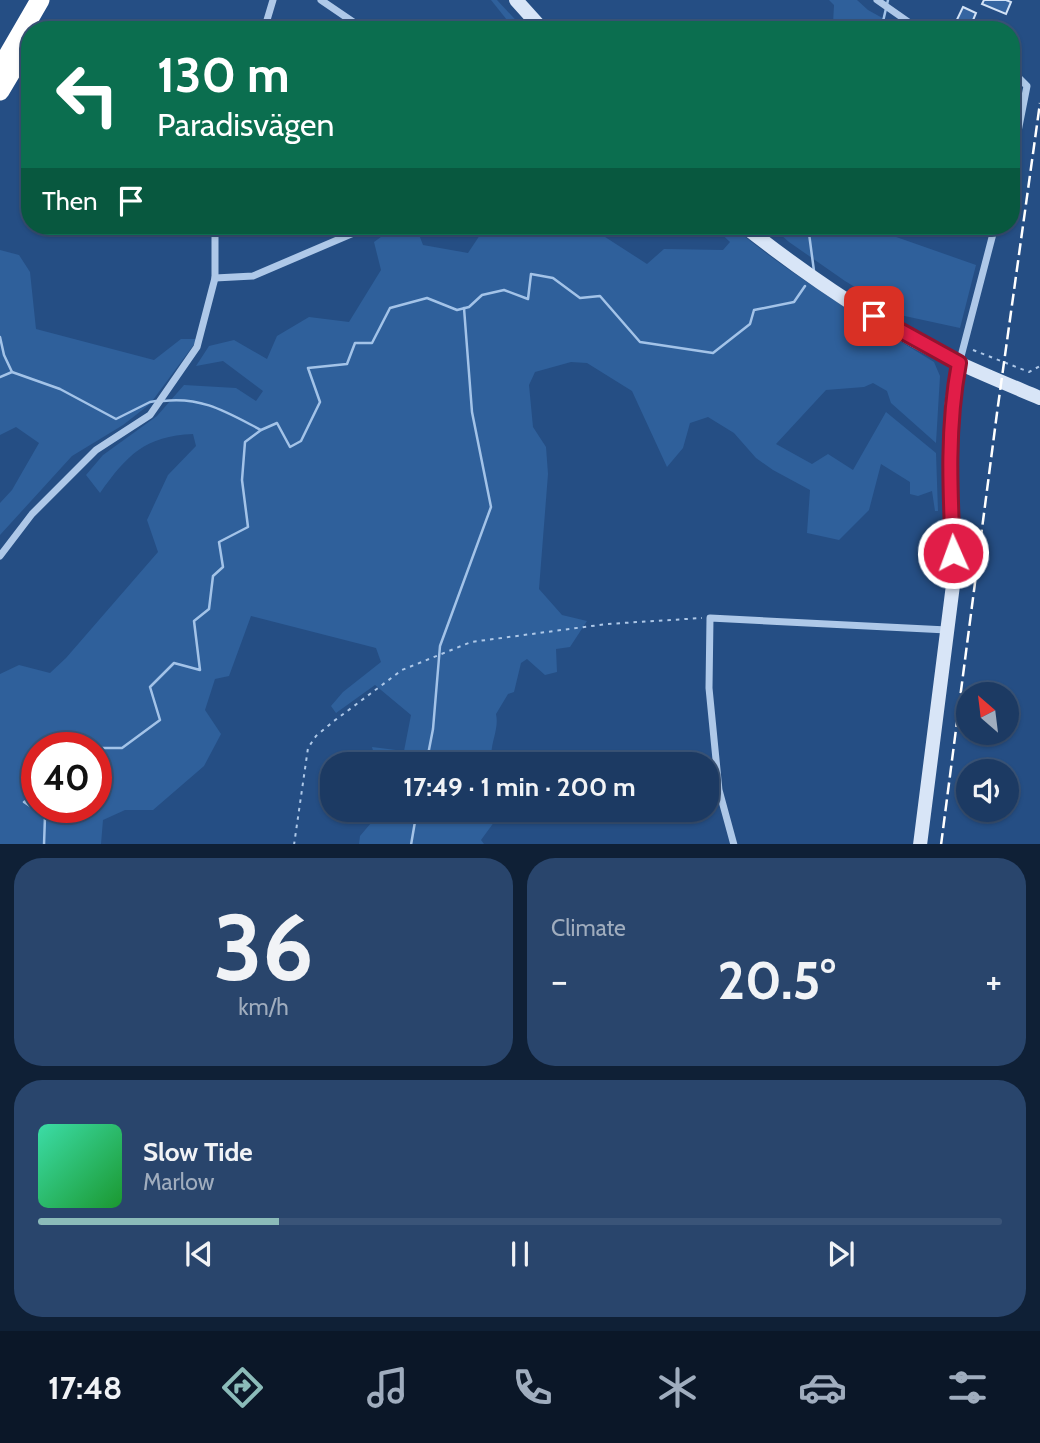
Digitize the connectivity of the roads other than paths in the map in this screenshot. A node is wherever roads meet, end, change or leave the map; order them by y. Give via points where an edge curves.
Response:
1 (40, 0) edge
2 (53, 0) edge
3 (273, 0) edge
4 (321, 0) edge
5 (516, 0) edge
6 (877, 0) edge
7 (28, 21) edge
8 (41, 21) edge
9 (267, 21) edge
10 (352, 21) edge
11 (535, 21) edge
12 (907, 21) edge
13 (21, 33) edge
14 (21, 56) edge
15 (0, 69) edge
16 (1020, 79) edge
17 (0, 91) edge
18 (1020, 121) edge
19 (215, 235) edge
20 (349, 235) edge
21 (755, 235) edge
22 (993, 235) edge
23 (215, 278) junction
24 (959, 363) junction
25 (1040, 398) edge
26 (0, 556) edge
27 (947, 629) junction
28 (734, 844) edge
29 (920, 844) edge

1 - 7 highway
2 - 8 highway
3 - 9 street
4 - 10 street
5 - 11 street
6 - 12 street
13 - 15 highway
14 - 17 highway
16 - 18 street via 1027,86
19 - 23 street
20 - 23 street via 253,276
21 - 24 street via 831,290
22 - 24 street
23 - 26 street via 197,347 150,415 96,450 32,514
24 - 25 street
24 - 27 street via 950,436 954,577
27 - 28 street via 710,618 709,688 719,790
27 - 29 street

